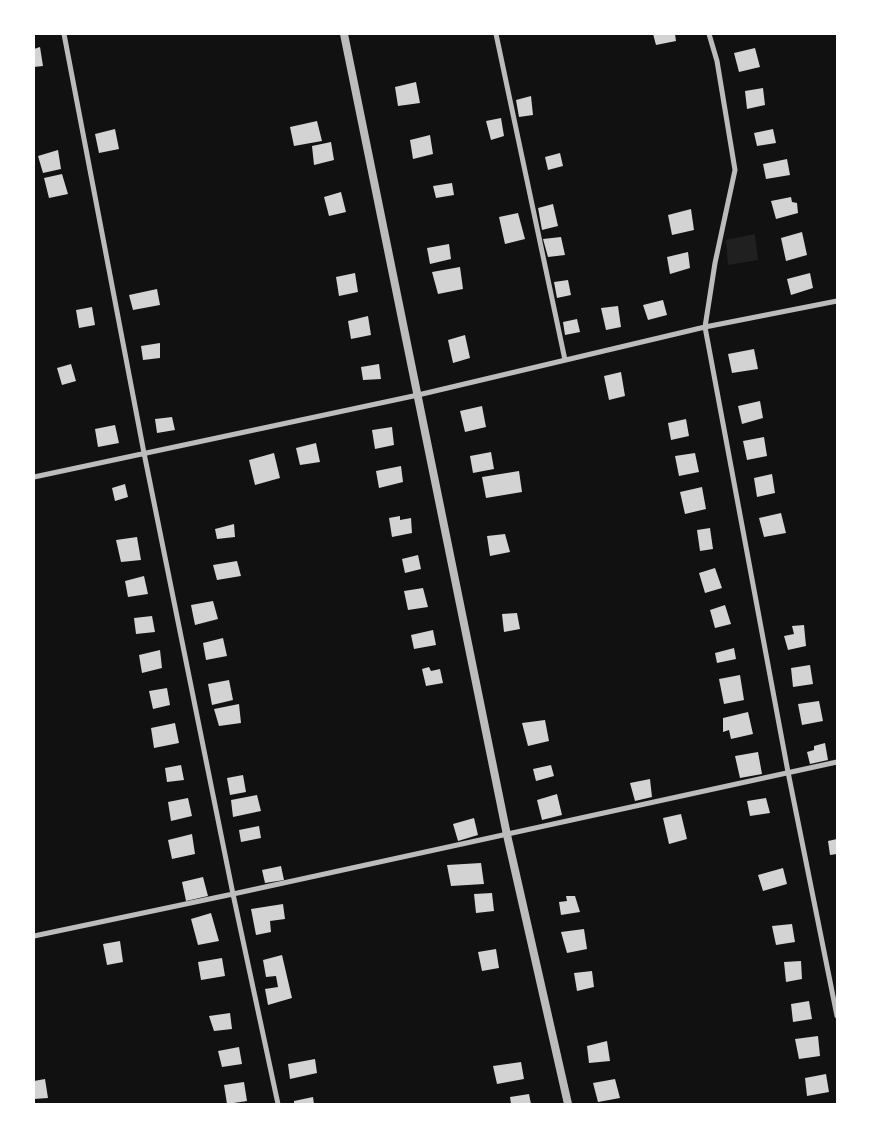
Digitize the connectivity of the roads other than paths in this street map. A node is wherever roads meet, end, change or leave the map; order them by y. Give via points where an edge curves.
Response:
1 (64, 34) edge
2 (344, 34) edge
3 (496, 34) edge
4 (709, 34) edge
5 (837, 301) edge
6 (705, 328) junction
7 (565, 360) junction
8 (418, 395) junction
9 (144, 453) junction
10 (34, 477) edge
11 (837, 762) edge
12 (788, 772) junction
13 (506, 834) junction
14 (233, 894) junction
15 (34, 936) edge
16 (837, 1016) edge
17 (278, 1104) edge
18 (568, 1104) edge

1 - 9 street
2 - 8 street
3 - 7 street
4 - 6 street via 717,61 735,170
5 - 6 street
6 - 7 street
6 - 12 street
7 - 8 street
8 - 9 street
8 - 13 street
9 - 10 street
9 - 14 street
11 - 12 street
12 - 13 street
12 - 16 street
13 - 14 street
13 - 18 street
14 - 15 street
14 - 17 street

